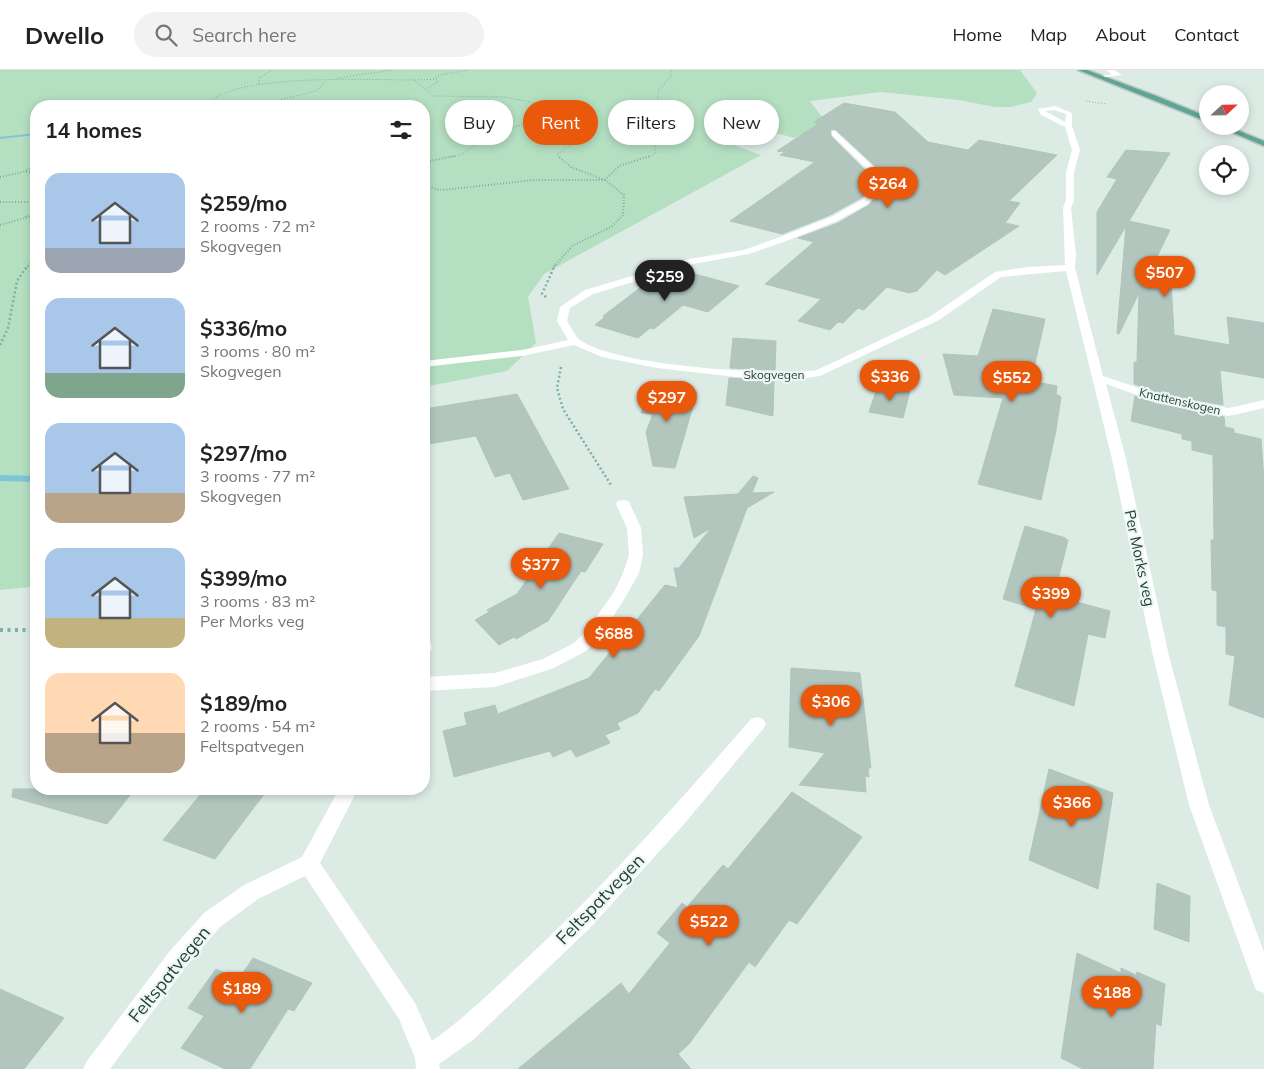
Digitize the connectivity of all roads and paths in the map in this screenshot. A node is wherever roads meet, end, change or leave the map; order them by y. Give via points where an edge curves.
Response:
1 (272, 70) edge
2 (393, 70) edge
3 (470, 70) edge
4 (671, 70) edge
5 (1081, 70) edge
6 (1108, 70) edge
7 (1102, 78) junction
8 (433, 79) junction
9 (327, 80) junction
10 (415, 80) junction
11 (258, 84) junction
12 (426, 89) junction
13 (212, 100) edge
14 (279, 100) edge
15 (523, 101) edge
16 (1199, 118) edge
17 (523, 124) edge
18 (1068, 126) dead end
19 (836, 133) dead end
20 (1242, 135) edge
21 (1264, 144) edge
22 (570, 145) edge
23 (430, 161) edge
24 (30, 168) edge
25 (30, 171) edge
26 (23, 172) junction
27 (0, 177) edge
28 (605, 180) junction
29 (430, 187) edge
30 (0, 202) edge
31 (30, 202) edge
32 (30, 215) edge
33 (30, 217) edge
34 (17, 220) junction
35 (0, 224) edge
36 (30, 264) edge
37 (1070, 268) junction
38 (565, 307) junction
39 (575, 342) junction
40 (0, 345) edge
41 (430, 363) edge
42 (1098, 378) junction
43 (1264, 404) edge
44 (623, 504) joint
45 (0, 630) edge
46 (30, 630) edge
47 (430, 684) edge
48 (757, 724) dead end
49 (346, 795) edge
50 (309, 864) junction
51 (1264, 982) edge
52 (428, 1064) edge
53 (95, 1069) edge

1 - 11 path via 260,77
2 - 9 path
3 - 8 path
4 - 28 path via 671,76 658,91 653,136 656,152 620,166
5 - 7 main road
6 - 7 street via 1119,75
7 - 16 main road
8 - 10 path
8 - 12 path via 438,82
9 - 10 path
9 - 11 path
9 - 14 path via 316,91
10 - 12 path
11 - 13 path via 215,96
12 - 15 path via 433,96
17 - 23 path via 489,134 461,155
18 - 37 street, Per Morks veg via 1076,150 1067,208
19 - 38 street via 873,171 881,185 865,202 834,219 746,252 692,261 590,292
20 - 21 main road
22 - 28 path via 558,154 571,167
24 - 26 path
25 - 26 path
26 - 27 path
28 - 29 path via 534,180 443,190
28 - 38 path via 624,195 622,215 611,226 572,246 556,262 542,294
30 - 31 path
32 - 34 path
33 - 34 path
34 - 35 path
36 - 40 path via 17,282 8,328
37 - 39 street, Skogvegen via 998,274 935,318 820,373 798,376 736,374 657,365 606,355
37 - 42 street, Per Morks veg
38 - 39 street via 562,321
39 - 41 street via 522,353
39 - 44 path via 561,365 559,395 563,408
42 - 43 street, Knattenskogen via 1161,399 1229,412
42 - 51 street, Per Morks veg via 1198,805
44 - 47 street via 634,528 636,555 631,573 593,634 580,647 548,664 495,680
45 - 46 path
48 - 52 street, Feltspatvegen via 582,922
49 - 50 street
50 - 52 street, Feltspatvegen via 407,1011
50 - 53 street, Feltspatvegen via 251,892 212,920 177,960

